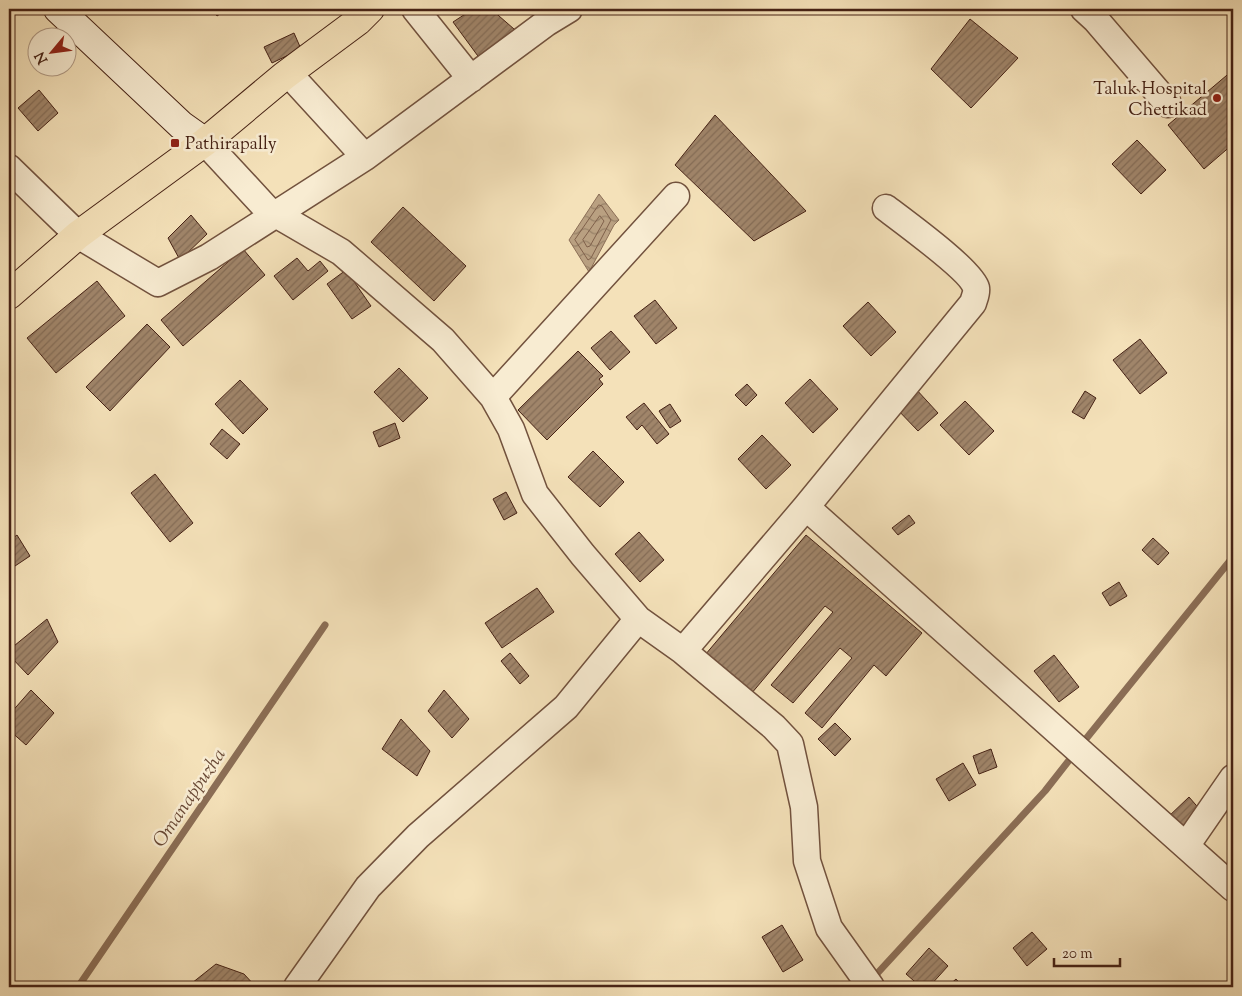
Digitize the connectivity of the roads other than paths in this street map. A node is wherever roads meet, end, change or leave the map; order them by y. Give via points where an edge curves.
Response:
1 (58, 9) edge
2 (370, 9) edge
3 (415, 9) edge
4 (569, 9) edge
5 (1084, 9) edge
6 (288, 73) junction
7 (470, 79) junction
8 (1168, 104) dead end
9 (205, 142) junction
10 (365, 157) junction
11 (9, 168) edge
12 (676, 196) dead end
13 (886, 208) dead end
14 (276, 214) junction
15 (78, 235) junction
16 (9, 294) edge
17 (492, 397) junction
18 (806, 508) junction
19 (638, 619) junction
20 (682, 651) junction
21 (1233, 778) edge
22 (1186, 846) junction
23 (1233, 888) edge
24 (297, 987) edge
25 (871, 987) edge

1 - 9 main road via 181,125
2 - 6 main road
3 - 7 street
4 - 7 street
5 - 8 street
6 - 9 main road
6 - 10 street
7 - 10 street
9 - 14 street via 267,210
9 - 15 main road
10 - 14 street
11 - 15 street
12 - 17 street
13 - 18 street via 948,257 972,280 977,290 973,303
14 - 15 street via 209,257 158,283
14 - 17 street via 340,252 443,340
15 - 16 main road
17 - 19 street via 511,429 535,494
18 - 20 street
18 - 22 street
19 - 20 street
19 - 24 street via 566,707 418,836 368,887
20 - 25 street via 790,744 804,807 807,861 829,928
21 - 22 street
22 - 23 street

